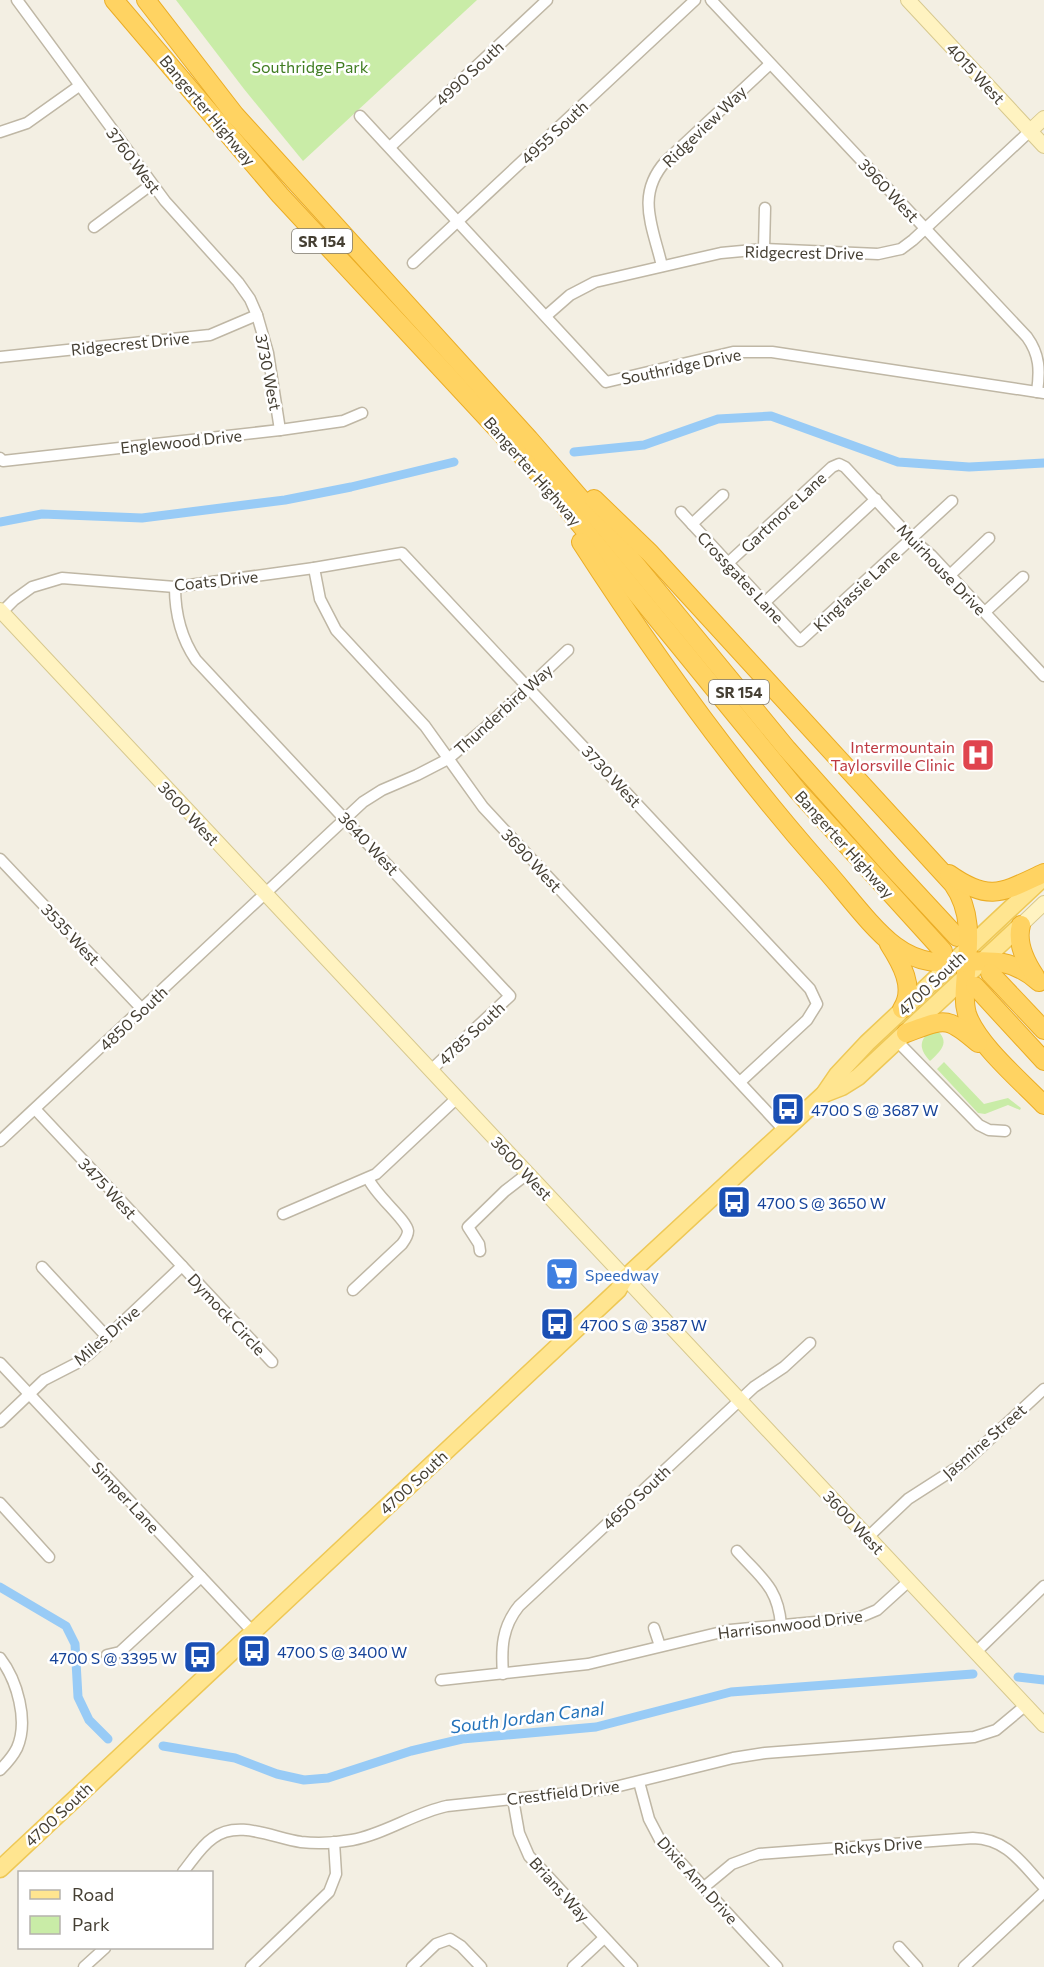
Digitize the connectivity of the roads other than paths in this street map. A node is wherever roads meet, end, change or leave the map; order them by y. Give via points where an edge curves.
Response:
1 (17, 0) edge
2 (114, 0) edge
3 (547, 0) edge
4 (695, 0) edge
5 (711, 0) edge
6 (908, 0) edge
7 (151, 5) edge
8 (770, 64) junction
9 (79, 86) junction
10 (360, 116) dead end
11 (1044, 118) edge
12 (1030, 131) junction
13 (0, 132) edge
14 (1044, 146) edge
15 (390, 147) junction
16 (152, 184) junction
17 (765, 208) dead end
18 (458, 221) junction
19 (94, 226) dead end
20 (925, 229) junction
21 (764, 249) junction
22 (413, 263) dead end
23 (662, 266) junction
24 (257, 315) junction
25 (546, 316) junction
26 (0, 357) edge
27 (1040, 393) edge
28 (362, 413) dead end
29 (280, 430) junction
30 (529, 440) junction
31 (0, 458) edge
32 (839, 464) joint
33 (539, 474) junction
34 (723, 495) dead end
35 (876, 499) junction
36 (952, 501) dead end
37 (681, 512) dead end
38 (692, 524) junction
39 (989, 538) dead end
40 (912, 539) junction
41 (402, 553) joint
42 (728, 563) junction
43 (314, 568) junction
44 (950, 575) junction
45 (1023, 578) dead end
46 (175, 587) junction
47 (765, 602) junction
48 (1, 611) edge
49 (985, 612) junction
50 (800, 641) joint
51 (568, 650) dead end
52 (1044, 676) edge
53 (529, 687) junction
54 (448, 759) junction
55 (346, 818) junction
56 (0, 859) edge
57 (934, 862) junction
58 (1044, 875) edge
59 (265, 894) junction
60 (1044, 903) edge
61 (1021, 925) junction
62 (881, 933) junction
63 (967, 962) junction
64 (1041, 985) edge
65 (510, 996) joint
66 (142, 1009) junction
67 (903, 1010) junction
68 (1044, 1030) edge
69 (902, 1037) junction
70 (1001, 1060) junction
71 (1044, 1061) edge
72 (431, 1070) junction
73 (740, 1082) junction
74 (824, 1094) junction
75 (457, 1098) junction
76 (1044, 1105) edge
77 (35, 1109) junction
78 (784, 1130) junction
79 (1005, 1131) dead end
80 (0, 1141) edge
81 (527, 1173) junction
82 (368, 1178) junction
83 (283, 1214) dead end
84 (480, 1251) dead end
85 (182, 1266) junction
86 (42, 1267) dead end
87 (625, 1278) junction
88 (353, 1290) dead end
89 (107, 1337) junction
90 (810, 1343) dead end
91 (272, 1362) dead end
92 (0, 1363) edge
93 (1044, 1389) edge
94 (29, 1395) junction
95 (740, 1400) junction
96 (0, 1422) edge
97 (0, 1503) edge
98 (868, 1537) junction
99 (737, 1551) dead end
100 (49, 1557) dead end
101 (201, 1577) junction
102 (909, 1581) junction
103 (1044, 1586) edge
104 (781, 1625) junction
105 (654, 1628) dead end
106 (253, 1632) junction
107 (660, 1647) junction
108 (976, 1652) junction
109 (107, 1654) dead end
110 (0, 1658) edge
111 (503, 1674) junction
112 (441, 1680) dead end
113 (1026, 1705) junction
114 (1044, 1725) edge
115 (0, 1770) edge
116 (639, 1782) junction
117 (513, 1799) junction
118 (334, 1842) junction
119 (0, 1869) edge
120 (184, 1871) edge
121 (1044, 1887) edge
122 (703, 1888) junction
123 (1044, 1892) edge
124 (604, 1938) junction
125 (898, 1947) dead end
126 (103, 1949) edge
127 (84, 1967) edge
128 (251, 1967) edge
129 (412, 1967) edge
130 (481, 1967) edge
131 (573, 1967) edge
132 (632, 1967) edge
133 (777, 1967) edge
134 (917, 1967) edge
135 (964, 1967) edge

1 - 9 street, 3760 West
2 - 33 highway, Bangerter Highway / SR 154 via 280,195
3 - 15 street, 4990 South
4 - 18 street, 4955 South
5 - 8 street, 3960 West
6 - 12 street, 4015 West
7 - 30 highway, Bangerter Highway / SR 154 via 261,145
8 - 20 street, 3960 West
8 - 23 street, Ridgeview Way via 666,161 652,179 648,207
9 - 13 street via 27,123
9 - 16 street, 3760 West
10 - 15 street, Southridge Drive
11 - 12 street
12 - 14 street, 4015 West
12 - 20 street, Ridgecrest Drive
15 - 18 street, Southridge Drive
16 - 19 street
16 - 24 street, 3760 West via 238,282
17 - 21 street
18 - 22 street, 4955 South
18 - 25 street, Southridge Drive
20 - 21 street, Ridgecrest Drive via 901,249 890,252
20 - 27 street, 3960 West via 1033,345 1039,363
21 - 23 street, Ridgecrest Drive via 721,253
23 - 25 street, Ridgecrest Drive via 583,287
24 - 26 street, Ridgecrest Drive via 210,335
24 - 29 street, 3730 West via 268,353
25 - 27 street, Southridge Drive via 606,382 733,352 772,352
28 - 29 street, Englewood Drive via 343,421
29 - 31 street, Englewood Drive via 3,461
30 - 57 highway via 643,547
30 - 63 highway, Bangerter Highway / SR 154
32 - 35 street, Muirhouse Drive
32 - 42 street, Gartmore Lane via 832,466
33 - 62 highway via 619,599 735,761
33 - 63 highway, Bangerter Highway / SR 154 via 797,790
34 - 38 street
35 - 40 street, Muirhouse Drive
35 - 47 street
36 - 40 street, Kinglassie Lane
37 - 38 street, Crossgates Lane
38 - 42 street, Crossgates Lane
39 - 44 street
40 - 44 street, Muirhouse Drive
40 - 50 street, Kinglassie Lane
41 - 43 street, Coats Drive
41 - 53 street, 3730 West
42 - 47 street, Crossgates Lane
43 - 46 street, Coats Drive
43 - 54 street, 3690 West via 320,598 336,630 416,716
44 - 49 street, Muirhouse Drive
45 - 49 street
46 - 48 street, Coats Drive via 62,578 32,587
46 - 55 street, 3640 West via 178,619 188,648
47 - 50 street, Crossgates Lane
48 - 59 street, 3600 West
49 - 52 street, Muirhouse Drive
51 - 53 street, Thunderbird Way
53 - 54 street, Thunderbird Way
53 - 73 street, 3730 West via 810,989 817,1004 807,1020
54 - 55 street, Thunderbird Way via 382,790
54 - 73 street, 3690 West via 483,807
55 - 59 street, Thunderbird Way
55 - 65 street, 3640 West
56 - 66 street, 3535 West
57 - 58 highway via 984,892 1005,891
57 - 63 highway via 965,906
58 - 63 main road, 4700 South
59 - 66 street, 4850 South
59 - 72 street, 3600 West
60 - 61 street, 4700 South
61 - 63 main road, 4700 South
61 - 64 highway via 1020,945
62 - 63 highway via 900,950 917,958 933,963
62 - 67 highway via 908,984
63 - 64 highway via 1001,961 1016,966
63 - 67 main road, 4700 South
63 - 68 highway, Bangerter Highway / SR 154
63 - 69 main road, 4700 South
63 - 70 highway via 964,998 971,1023
63 - 71 highway, Bangerter Highway / SR 154
65 - 72 street, 4785 South
66 - 77 street, 4850 South
67 - 74 main road, 4700 South via 842,1069
69 - 70 highway via 938,1022 953,1024
69 - 74 main road, 4700 South via 858,1077
69 - 79 street via 979,1125
70 - 76 highway
72 - 75 street, 3600 West
73 - 78 street, 3690 West
74 - 78 main road, 4700 South
75 - 81 street, 3600 West
75 - 82 street
77 - 80 street, 4850 South
77 - 85 street, 3475 West
78 - 87 main road, 4700 South
81 - 84 street via 468,1227
81 - 87 street, 3600 West
82 - 83 street
82 - 88 street via 377,1195 407,1227 408,1235
85 - 89 street, Miles Drive
85 - 91 street, Dymock Circle
86 - 89 street
87 - 95 street, 3600 West
87 - 106 main road, 4700 South via 618,1290
89 - 94 street, Miles Drive via 79,1362 53,1375
90 - 95 street, 4650 South
92 - 94 street, Simper Lane
93 - 98 street, Jasmine Street via 964,1463 908,1499
94 - 96 street, Miles Drive
94 - 101 street, Simper Lane
95 - 98 street, 3600 West
95 - 111 street, 4650 South via 514,1612 502,1641
97 - 100 street
98 - 102 street, 3600 West
99 - 104 street via 773,1592
101 - 106 street, Simper Lane
101 - 109 street via 120,1652
102 - 104 street, Harrisonwood Drive via 864,1617
102 - 108 street, 3600 West
103 - 108 street
104 - 107 street, Harrisonwood Drive via 730,1630
105 - 107 street
106 - 119 main road, 4700 South
107 - 111 street, Harrisonwood Drive via 588,1664
108 - 113 street, 3600 West
110 - 115 street via 14,1685 22,1727 18,1747
111 - 112 street, Harrisonwood Drive
113 - 114 street, 3600 West
113 - 116 street, Crestfield Drive via 996,1730 974,1737 757,1754
116 - 117 street, Crestfield Drive
116 - 122 street, Dixie Ann Drive via 656,1834
117 - 118 street, Crestfield Drive via 436,1808 370,1835
117 - 124 street, Brians Way via 519,1833 530,1856
118 - 120 street, Crestfield Drive via 302,1842 249,1830 230,1830 208,1841
118 - 128 street via 336,1874 329,1892
121 - 122 street, Rickys Drive via 1002,1845 973,1838 759,1854 732,1864
122 - 133 street, Dixie Ann Drive
123 - 135 street
124 - 131 street
124 - 132 street, Brians Way
125 - 134 street
126 - 127 street
129 - 130 street via 436,1944 450,1939

